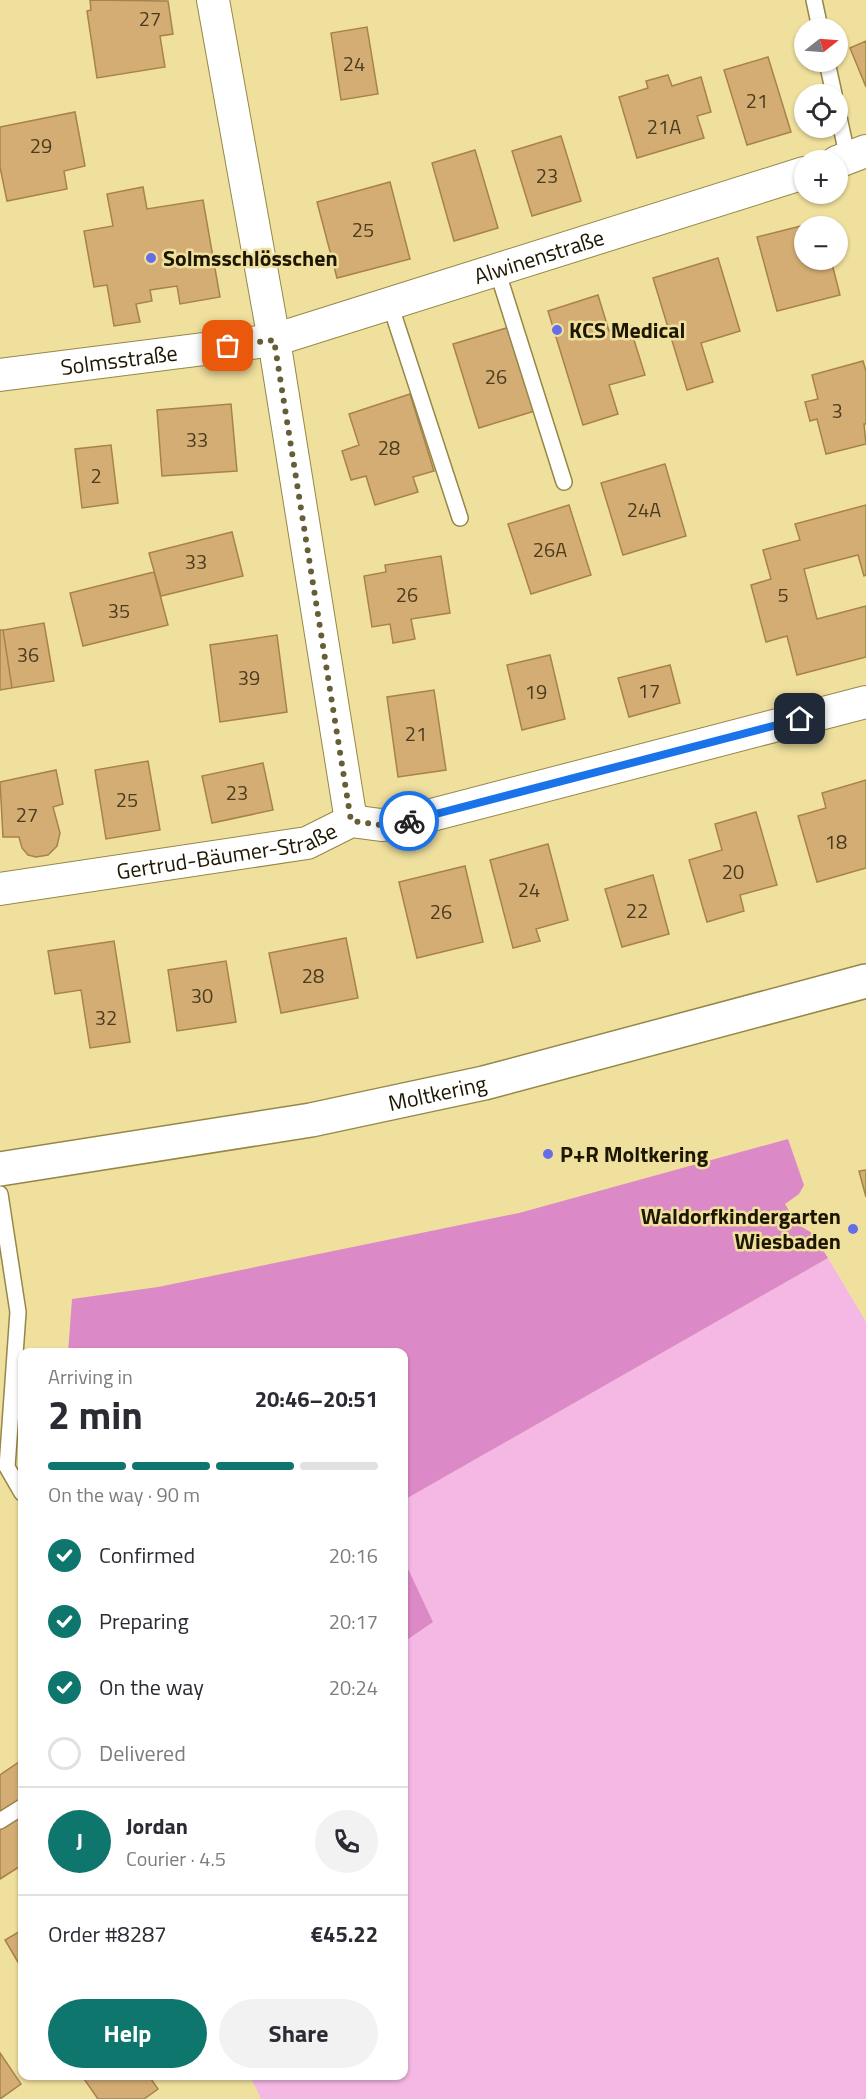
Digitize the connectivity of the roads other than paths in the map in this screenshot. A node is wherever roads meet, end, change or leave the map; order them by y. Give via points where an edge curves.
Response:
1 (213, 0) edge
2 (814, 0) edge
3 (818, 18) edge
4 (848, 136) edge
5 (856, 156) edge
6 (794, 175) edge
7 (497, 270) junction
8 (390, 304) junction
9 (274, 340) junction
10 (0, 375) edge
11 (564, 482) dead end
12 (460, 518) dead end
13 (866, 702) edge
14 (351, 821) junction
15 (0, 889) edge
16 (866, 981) edge
17 (0, 1169) edge
18 (0, 1194) edge
19 (6, 1391) edge
20 (18, 1486) edge
21 (18, 1810) edge
22 (0, 1821) edge

1 - 9 street
2 - 3 lane
4 - 5 lane
6 - 7 street, Alwinenstraße
7 - 8 street, Alwinenstraße
7 - 11 lane
8 - 9 street, Alwinenstraße
8 - 12 lane
9 - 10 street, Solmsstraße
9 - 14 street
13 - 14 street, Gertrud-Bäumer-Straße via 401,823
14 - 15 street, Gertrud-Bäumer-Straße via 307,843
16 - 17 street, Moltkering via 473,1086 310,1120
18 - 19 lane via 18,1312
19 - 20 lane via 7,1467
21 - 22 lane

